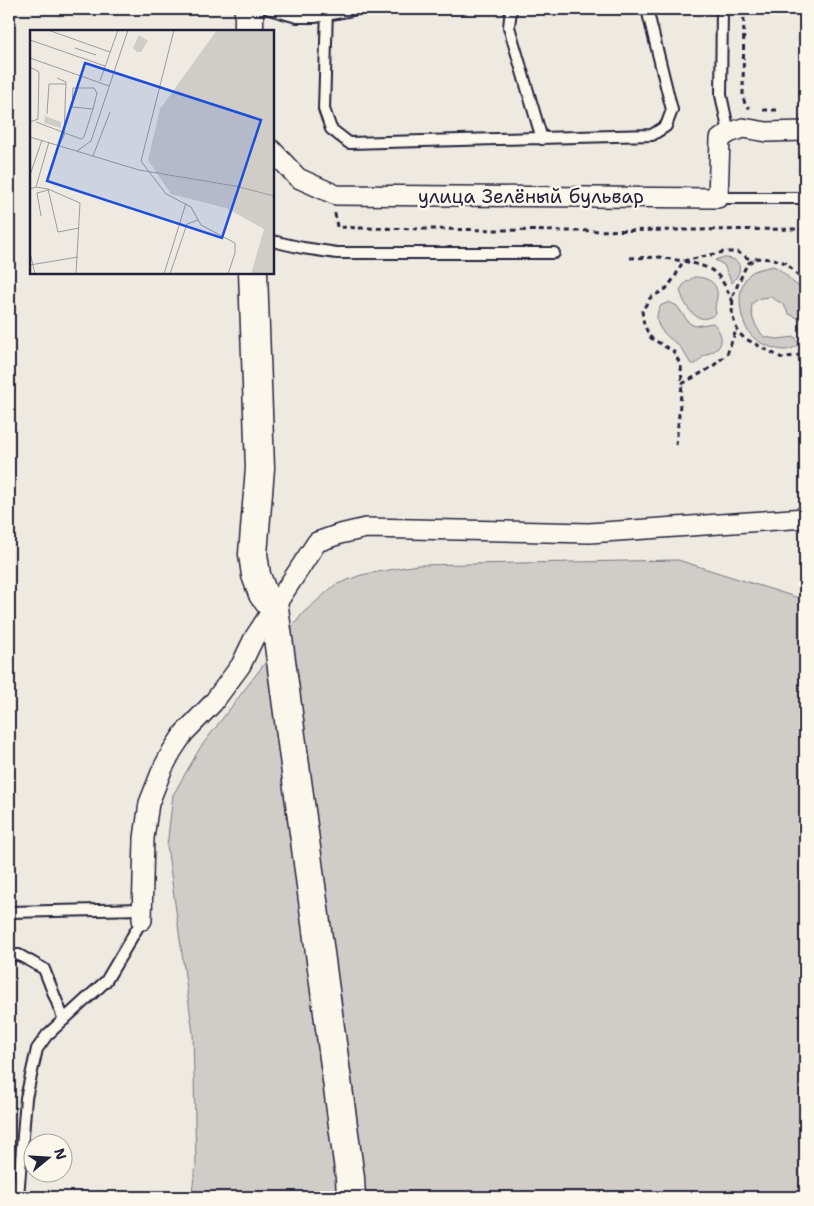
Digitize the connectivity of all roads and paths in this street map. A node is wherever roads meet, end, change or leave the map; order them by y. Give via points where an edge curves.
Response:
1 (250, 9) edge
2 (269, 9) edge
3 (357, 9) edge
4 (511, 9) edge
5 (647, 9) edge
6 (722, 9) edge
7 (744, 9) edge
8 (327, 12) edge
9 (250, 30) edge
10 (752, 109) dead end
11 (761, 110) dead end
12 (779, 110) dead end
13 (805, 131) edge
14 (728, 133) junction
15 (542, 139) junction
16 (274, 152) edge
17 (718, 198) junction
18 (805, 198) edge
19 (334, 207) dead end
20 (805, 228) edge
21 (274, 241) edge
22 (554, 253) dead end
23 (630, 258) dead end
24 (753, 260) junction
25 (683, 261) junction
26 (252, 274) edge
27 (805, 283) edge
28 (733, 302) junction
29 (737, 328) junction
30 (805, 354) edge
31 (682, 384) junction
32 (676, 445) dead end
33 (805, 518) edge
34 (274, 608) junction
35 (9, 912) edge
36 (143, 914) junction
37 (9, 955) edge
38 (64, 1020) junction
39 (18, 1197) edge
40 (351, 1197) edge

1 - 9 main road
2 - 8 lane via 297,17 315,17
3 - 8 lane
4 - 15 lane via 508,27
5 - 15 lane via 672,110 666,126 652,135
6 - 14 lane via 721,95
7 - 10 path via 743,95 745,105
8 - 15 lane via 324,109 331,128 349,143
11 - 12 path
13 - 14 street via 767,132 743,128
14 - 17 street via 720,139
16 - 17 street, улица Зелёный бульвар via 298,178 336,195
17 - 18 lane, улица Зелёный бульвар
19 - 20 path via 337,227 569,231
21 - 22 lane via 337,253
23 - 25 path via 659,257
24 - 25 path via 737,252 724,252
24 - 27 path via 773,259 786,263
24 - 28 path via 747,264
25 - 28 path via 716,272
25 - 31 path via 666,289 650,298 642,311 644,326 651,338 674,352
26 - 34 main road via 260,468 253,554 263,594
28 - 29 path via 732,315
29 - 30 path via 744,338 782,358
29 - 31 path via 727,354
31 - 32 path
33 - 34 street via 589,533 366,528 317,542
34 - 36 street via 241,665 214,703 184,733 162,770 149,803 144,838
34 - 40 main road
35 - 36 lane
36 - 38 lane via 106,981
37 - 38 lane via 19,955 44,969
38 - 39 lane via 37,1049 26,1098

